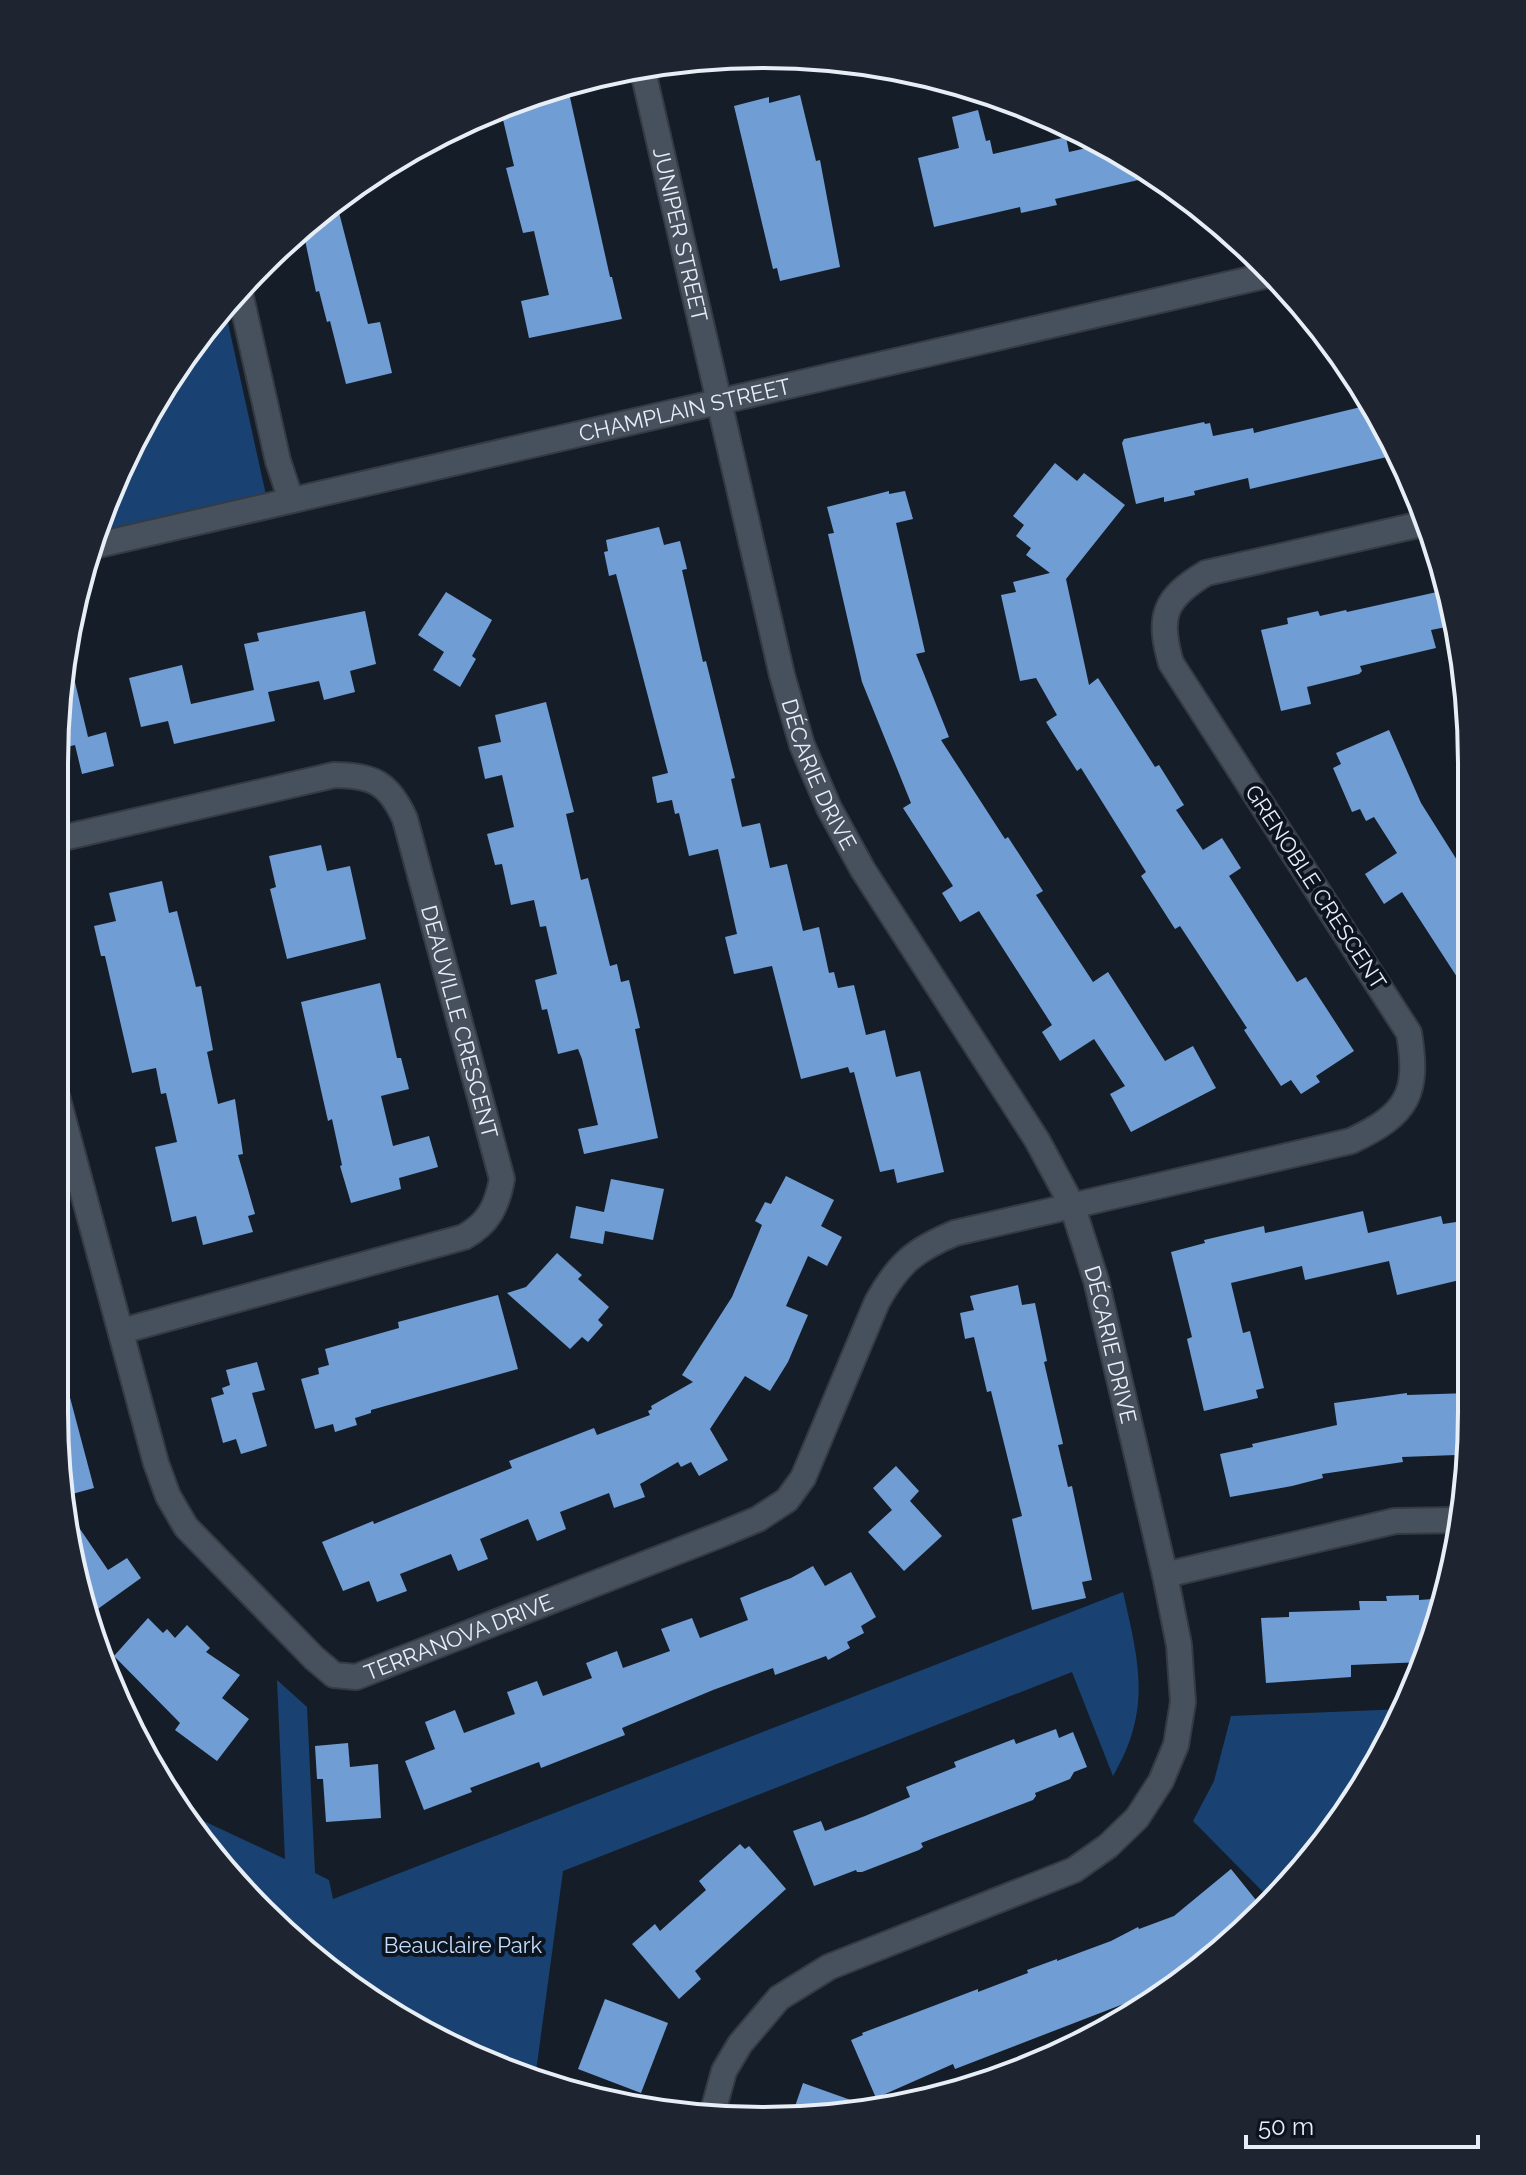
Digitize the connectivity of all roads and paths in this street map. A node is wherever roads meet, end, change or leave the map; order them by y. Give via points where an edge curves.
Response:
1 (645, 78) edge
2 (1259, 277) edge
3 (242, 303) edge
4 (721, 402) junction
5 (291, 500) junction
6 (1416, 525) edge
7 (104, 544) edge
8 (68, 837) edge
9 (68, 1136) edge
10 (1072, 1205) junction
11 (122, 1331) junction
12 (1449, 1520) edge
13 (1165, 1575) junction
14 (715, 2106) edge

1 - 4 street, JUNIPER STREET
2 - 4 street, CHAMPLAIN STREET
3 - 5 street
4 - 5 street, CHAMPLAIN STREET
4 - 10 street, DÉCARIE DRIVE via 782,675 802,745 829,808 863,870 1037,1140
5 - 7 street, CHAMPLAIN STREET
6 - 10 street, GRENOBLE CRESCENT via 1206,573 1180,588 1166,613 1164,639 1171,663 1409,1033 1414,1068 1404,1103 1381,1127 1351,1141
8 - 11 street, DEAUVILLE CRESCENT via 334,775 359,775 382,784 405,819 502,1179 490,1217 464,1237
9 - 11 street, TERRANOVA DRIVE
10 - 11 street, TERRANOVA DRIVE via 955,1233 909,1256 877,1302 803,1478 787,1500 722,1534 356,1677 334,1675 314,1658 186,1527 156,1463
10 - 13 street, DÉCARIE DRIVE via 1096,1280
12 - 13 street via 1395,1521
13 - 14 street, DÉCARIE DRIVE via 1179,1645 1181,1714 1176,1745 1161,1781 1137,1818 1074,1870 829,1967 779,1998 740,2044 724,2071

